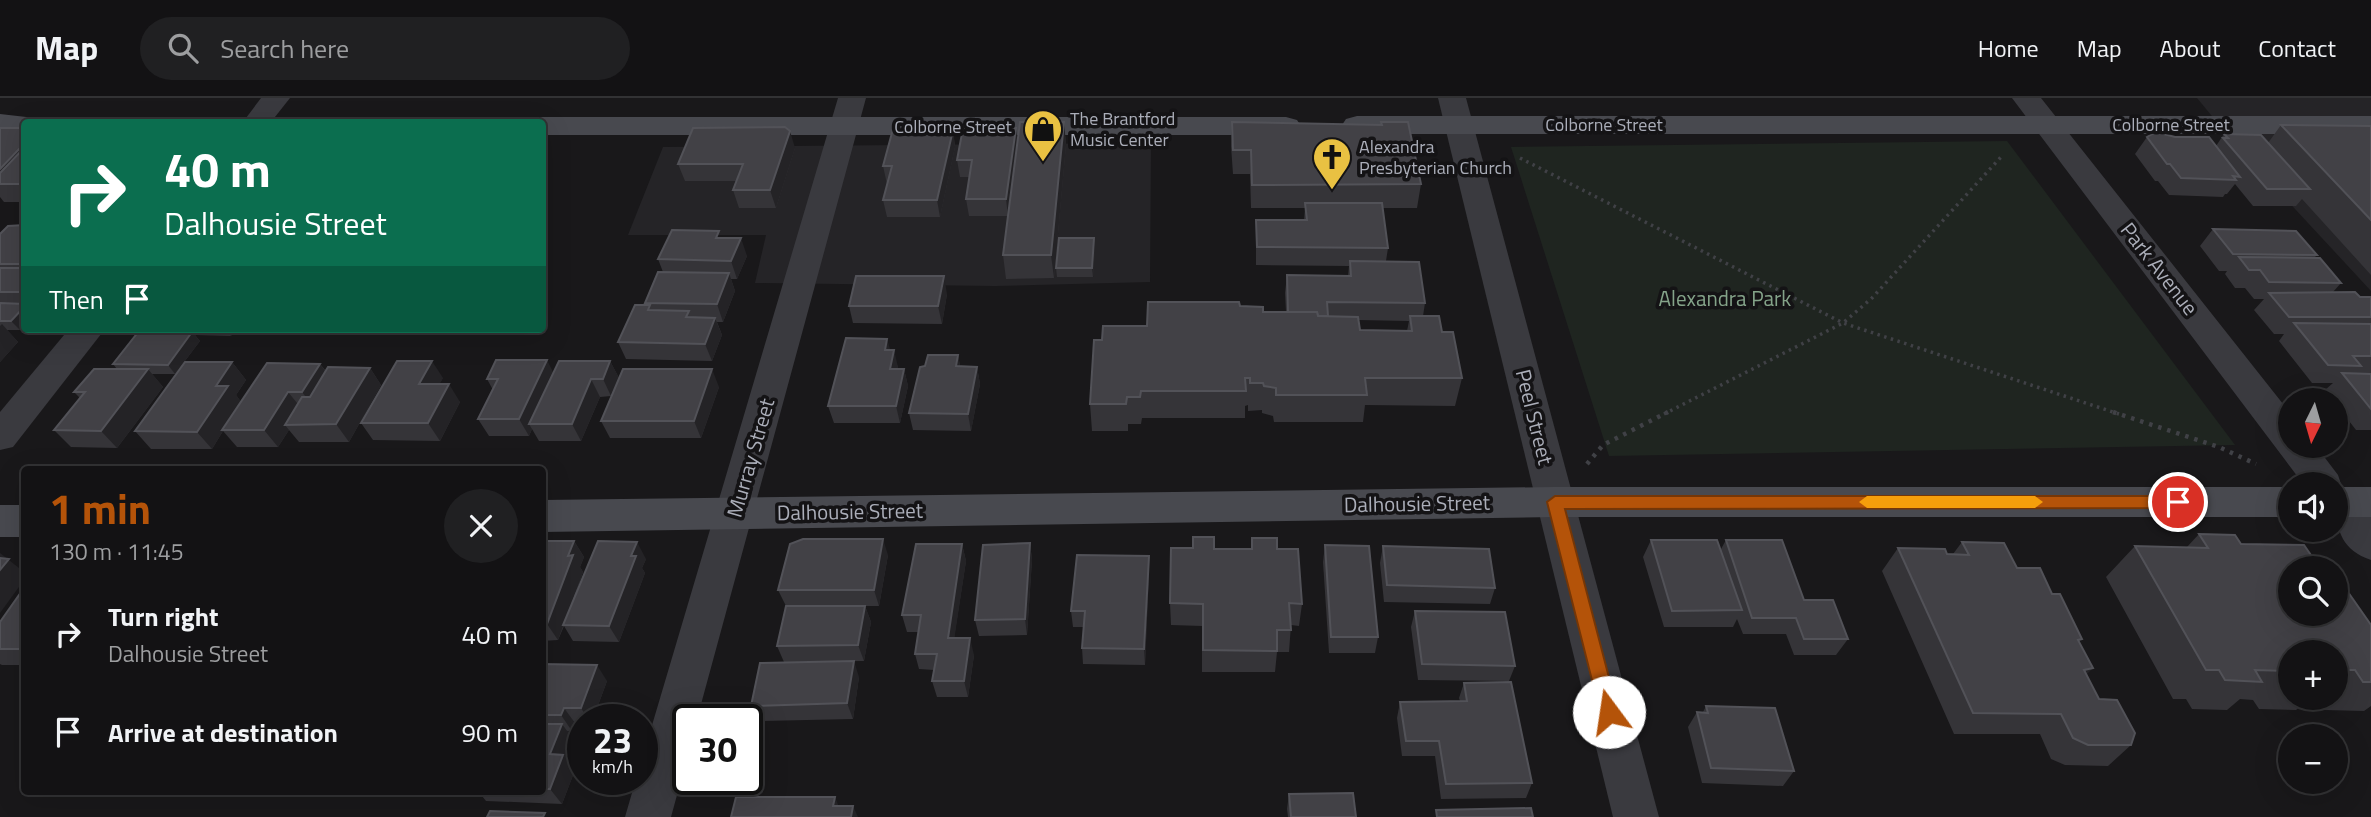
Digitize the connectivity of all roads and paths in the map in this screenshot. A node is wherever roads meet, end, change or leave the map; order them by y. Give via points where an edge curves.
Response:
1 (276, 98) edge
2 (2026, 98) edge
3 (1456, 111) edge
4 (848, 113) edge
5 (259, 119) edge
6 (0, 124) edge
7 (21, 124) edge
8 (2046, 124) junction
9 (2371, 125) edge
10 (546, 126) edge
11 (1519, 157) dead end
12 (1843, 323) junction
13 (85, 333) edge
14 (2278, 423) edge
15 (0, 437) edge
16 (2306, 458) edge
17 (2266, 468) dead end
18 (2318, 472) edge
19 (1555, 502) junction
20 (2278, 502) edge
21 (2348, 509) edge
22 (734, 514) junction
23 (546, 516) edge
24 (0, 521) edge
25 (21, 521) edge
26 (2371, 544) edge
27 (648, 817) edge
28 (1636, 817) edge

1 - 5 street
2 - 8 street, Park Avenue
3 - 4 main road, Colborne Street via 1316,125
3 - 8 main road, Colborne Street
3 - 19 street, Peel Street
4 - 10 main road, Colborne Street
4 - 22 street, Murray Street
6 - 7 main road
8 - 9 main road, Colborne Street
8 - 12 path via 2017,139 1872,298
8 - 14 street, Park Avenue
11 - 12 path
12 - 17 path via 2219,447
12 - 19 path via 1603,445
13 - 15 street
16 - 18 street
19 - 20 main road, Dalhousie Street
19 - 22 main road, Dalhousie Street
19 - 28 street, Peel Street
21 - 26 street
22 - 23 main road, Dalhousie Street
22 - 27 street, Murray Street
24 - 25 main road

